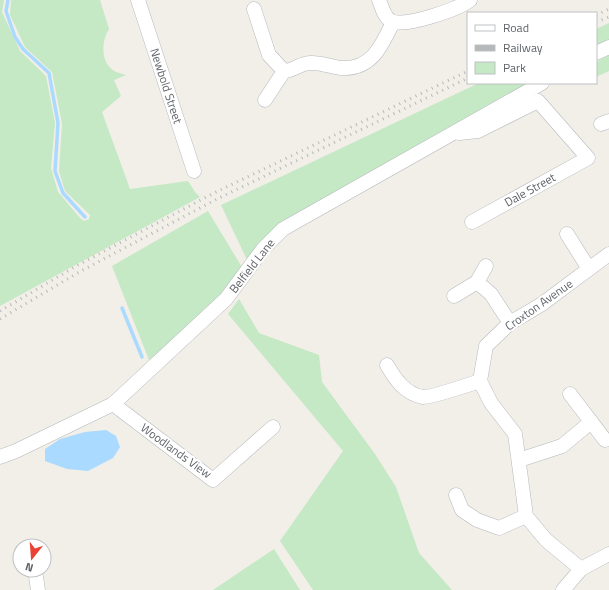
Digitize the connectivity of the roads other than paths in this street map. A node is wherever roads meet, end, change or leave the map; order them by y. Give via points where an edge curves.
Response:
1 (138, 0) edge
2 (379, 0) edge
3 (470, 0) edge
4 (254, 9) dead end
5 (392, 22) junction
6 (609, 47) edge
7 (597, 53) edge
8 (284, 71) junction
9 (540, 84) edge
10 (265, 100) dead end
11 (452, 133) junction
12 (194, 171) dead end
13 (472, 222) dead end
14 (567, 234) dead end
15 (609, 254) edge
16 (486, 266) dead end
17 (589, 269) junction
18 (477, 282) junction
19 (454, 296) dead end
20 (510, 323) junction
21 (387, 365) dead end
22 (480, 382) junction
23 (570, 394) dead end
24 (113, 404) junction
25 (591, 422) junction
26 (273, 427) dead end
27 (605, 440) dead end
28 (0, 457) edge
29 (519, 460) junction
30 (456, 496) dead end
31 (526, 516) junction
32 (609, 554) edge
33 (581, 569) junction
34 (36, 578) edge
35 (38, 590) edge
36 (563, 590) edge

1 - 12 street, Newbold Street
2 - 5 street via 385,15
3 - 5 street via 458,7 410,23
4 - 8 street via 268,55
5 - 8 street via 376,54 357,66 342,68 309,62
6 - 7 street
8 - 10 street
9 - 11 street, Belfield Lane
11 - 13 street, Dale Street via 478,131 538,101 588,158
11 - 24 street, Belfield Lane via 283,229 263,249 226,299
14 - 17 street
15 - 17 street, Croxton Avenue
16 - 18 street
17 - 20 street, Croxton Avenue via 542,304
18 - 19 street
18 - 20 street via 492,294
20 - 22 street, Croxton Avenue via 486,346
21 - 22 street via 397,382 409,391 424,397
22 - 29 street via 491,403 515,434
23 - 25 street
24 - 26 street, Woodlands View via 213,480
24 - 28 street, Belfield Lane
25 - 27 street
25 - 29 street via 562,446
29 - 31 street
30 - 31 street via 462,510 477,520 499,528
31 - 33 street via 546,540
32 - 33 street
33 - 36 street
34 - 35 street

